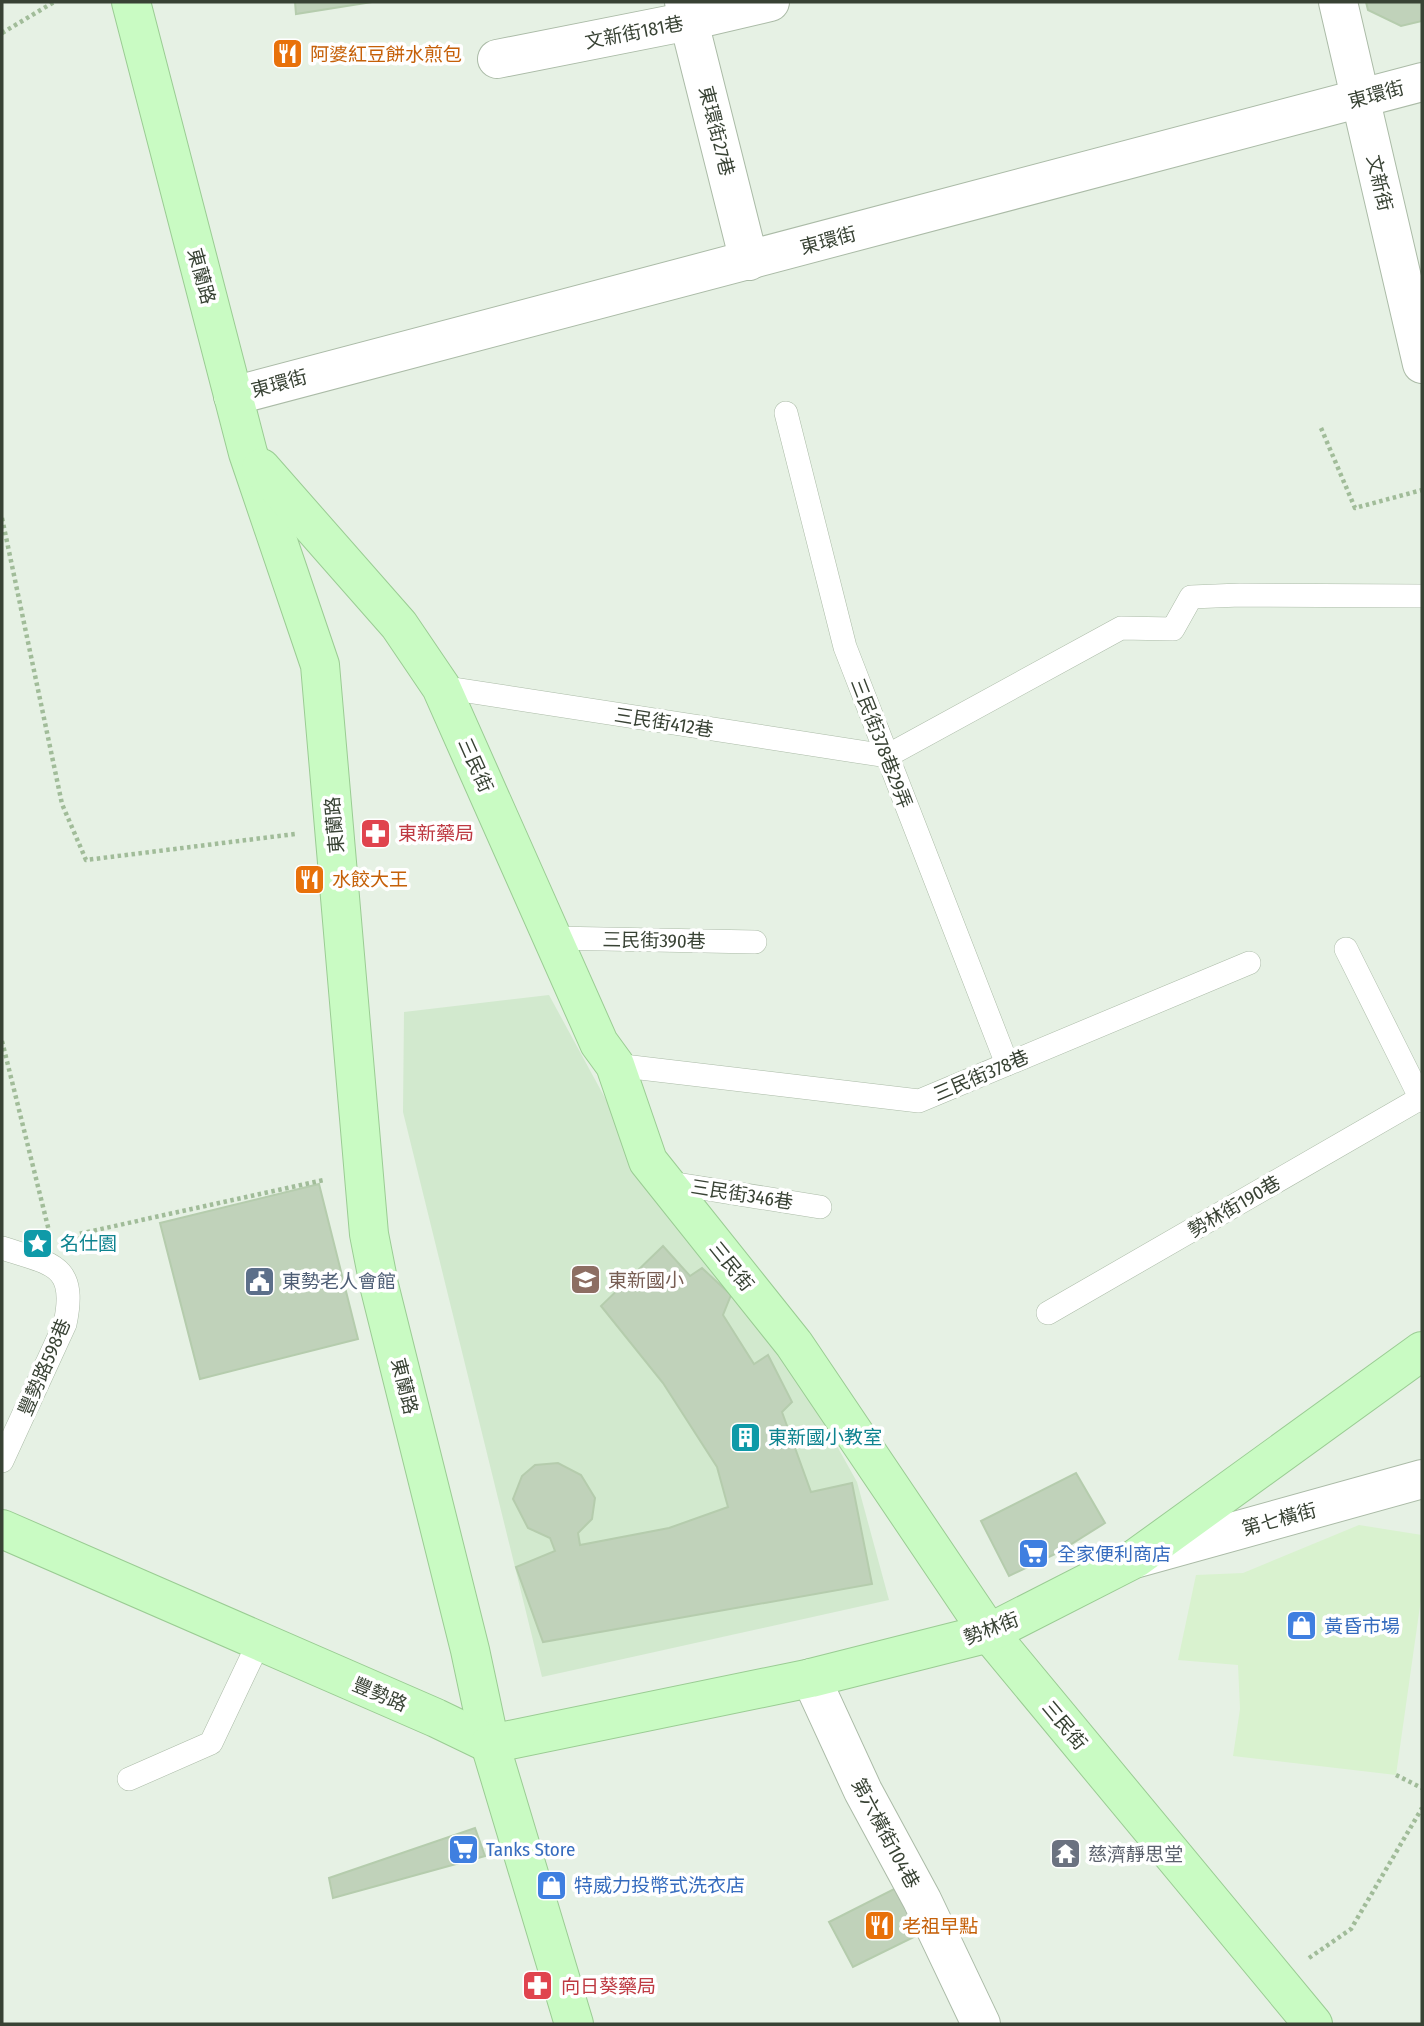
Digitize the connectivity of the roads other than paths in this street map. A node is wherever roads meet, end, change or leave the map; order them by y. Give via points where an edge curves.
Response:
1 (131, 2) edge
2 (770, 2) edge
3 (1338, 2) edge
4 (687, 11) edge
5 (498, 59) dead end
6 (1422, 82) edge
7 (1360, 99) junction
8 (749, 261) junction
9 (1422, 364) edge
10 (233, 396) junction
11 (786, 413) dead end
12 (248, 453) junction
13 (1422, 596) edge
14 (441, 687) junction
15 (887, 756) junction
16 (554, 938) junction
17 (755, 942) dead end
18 (1346, 949) dead end
19 (1249, 963) dead end
20 (1007, 1064) junction
21 (615, 1065) junction
22 (1421, 1100) edge
23 (664, 1182) junction
24 (820, 1207) dead end
25 (2, 1248) edge
26 (1048, 1313) dead end
27 (1422, 1352) edge
28 (2, 1461) edge
29 (1422, 1479) edge
30 (2, 1529) edge
31 (1136, 1558) junction
32 (989, 1633) junction
33 (260, 1642) junction
34 (811, 1678) junction
35 (490, 1744) junction
36 (129, 1779) dead end
37 (575, 2024) edge
38 (981, 2024) edge
39 (1313, 2024) edge

1 - 10 street, 東蘭路
2 - 4 street, 文新街181巷
3 - 7 street, 文新街
4 - 5 street, 文新街181巷
4 - 8 street, 東環街27巷
6 - 7 street, 東環街
7 - 8 street, 東環街
7 - 9 street, 文新街
8 - 10 street, 東環街
10 - 12 street, 東蘭路
11 - 15 lane, 三民街378巷29弄 via 845,647
12 - 14 street, 三民街 via 399,625
12 - 35 street, 東蘭路 via 320,665 369,1234
13 - 15 lane via 1191,597 1173,629 1121,628
14 - 15 lane, 三民街412巷
14 - 16 street, 三民街
15 - 20 lane, 三民街378巷29弄
16 - 17 lane, 三民街390巷
16 - 21 street, 三民街 via 599,1043
18 - 22 lane, 勢林街190巷
19 - 20 lane, 三民街378巷
20 - 21 lane, 三民街378巷 via 919,1101
21 - 23 street, 三民街 via 648,1161
22 - 26 lane, 勢林街190巷
23 - 24 lane, 三民街346巷
23 - 32 street, 三民街 via 794,1344
25 - 28 lane, 豐勢路598巷 via 53,1261 65,1278 70,1301 65,1324
27 - 31 street, 勢林街
29 - 31 street, 第七橫街
30 - 33 street, 豐勢路
31 - 32 street, 勢林街
32 - 34 street, 勢林街
32 - 39 street, 三民街
33 - 35 street, 豐勢路
33 - 36 lane via 211,1743
34 - 35 street, 勢林街
34 - 38 street, 第六橫街104巷
35 - 37 street

